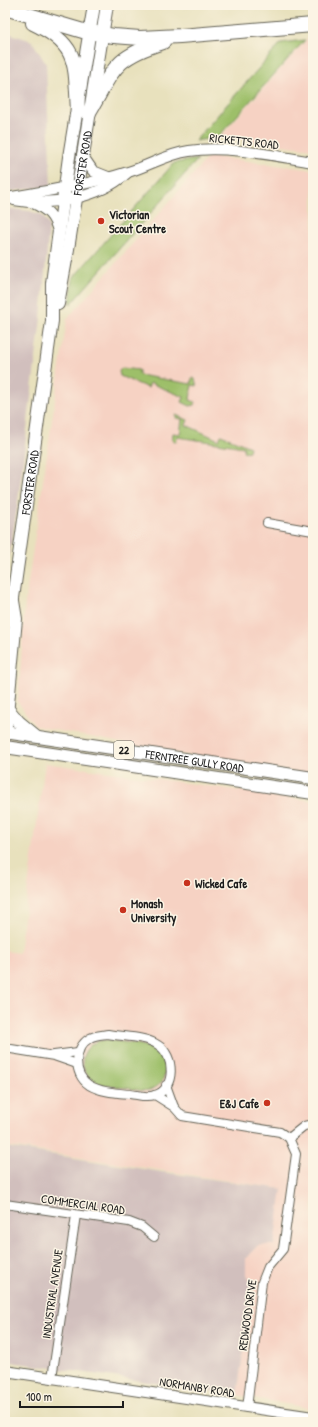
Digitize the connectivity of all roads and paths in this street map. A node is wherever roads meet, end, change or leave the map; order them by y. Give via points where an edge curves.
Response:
1 (94, 5) edge
2 (107, 5) edge
3 (5, 9) edge
4 (313, 25) edge
5 (96, 34) junction
6 (180, 36) junction
7 (83, 111) junction
8 (82, 155) junction
9 (313, 162) edge
10 (128, 172) junction
11 (108, 177) junction
12 (71, 193) junction
13 (5, 198) edge
14 (33, 203) junction
15 (60, 235) junction
16 (52, 321) junction
17 (266, 524) dead end
18 (313, 531) edge
19 (13, 598) junction
20 (5, 622) edge
21 (7, 708) junction
22 (5, 733) edge
23 (38, 738) junction
24 (5, 747) edge
25 (255, 769) junction
26 (313, 778) edge
27 (254, 784) junction
28 (313, 793) edge
29 (5, 1048) edge
30 (78, 1052) junction
31 (54, 1056) junction
32 (77, 1064) junction
33 (166, 1085) junction
34 (155, 1095) junction
35 (174, 1107) junction
36 (313, 1124) edge
37 (289, 1138) junction
38 (5, 1204) edge
39 (76, 1214) junction
40 (154, 1237) dead end
41 (5, 1371) edge
42 (52, 1378) junction
43 (247, 1408) junction
44 (313, 1417) edge

1 - 5 main road, FORSTER ROAD
2 - 5 main road, FORSTER ROAD
3 - 5 highway
3 - 7 highway via 56,36 64,45 75,63
4 - 6 highway
5 - 6 highway via 140,38
5 - 7 main road, FORSTER ROAD
6 - 7 highway via 137,51 118,64
7 - 8 main road, FORSTER ROAD
7 - 12 main road, FORSTER ROAD
8 - 11 street via 93,171
8 - 12 main road, FORSTER ROAD
9 - 10 street, RICKETTS ROAD via 207,149 171,155
10 - 11 street, RICKETTS ROAD
10 - 12 street, RICKETTS ROAD via 117,182 102,189
11 - 12 street, RICKETTS ROAD
12 - 13 street
12 - 14 street
12 - 15 main road, FORSTER ROAD
12 - 16 main road, FORSTER ROAD via 58,302
13 - 14 street
14 - 15 street via 50,212
15 - 16 main road, FORSTER ROAD via 52,283
16 - 19 main road, FORSTER ROAD
17 - 18 street
19 - 20 main road, FORSTER ROAD
19 - 21 main road, FORSTER ROAD via 16,619
21 - 22 main road, FORSTER ROAD
21 - 23 main road
22 - 23 main road, FERNTREE GULLY ROAD / 22
23 - 25 main road, FERNTREE GULLY ROAD / 22
24 - 27 main road, FERNTREE GULLY ROAD / 22
25 - 26 main road, FERNTREE GULLY ROAD / 22
25 - 27 main road
27 - 28 main road, FERNTREE GULLY ROAD / 22
29 - 31 street
30 - 31 street
30 - 32 street
30 - 33 street via 90,1038 100,1035 151,1041 160,1045 170,1059 170,1078
31 - 32 street
32 - 34 street via 82,1078 98,1089 140,1096
33 - 34 street
33 - 35 street
34 - 35 street
35 - 37 street via 182,1116 189,1118 280,1132
36 - 37 street via 304,1126
37 - 43 street, REDWOOD DRIVE via 296,1154 283,1249 268,1267 262,1282
38 - 39 street, COMMERCIAL ROAD
39 - 40 street, COMMERCIAL ROAD via 134,1224 147,1230
39 - 42 street, INDUSTRIAL AVENUE
41 - 42 street, NORMANBY ROAD
42 - 43 street, NORMANBY ROAD
43 - 44 street, NORMANBY ROAD

